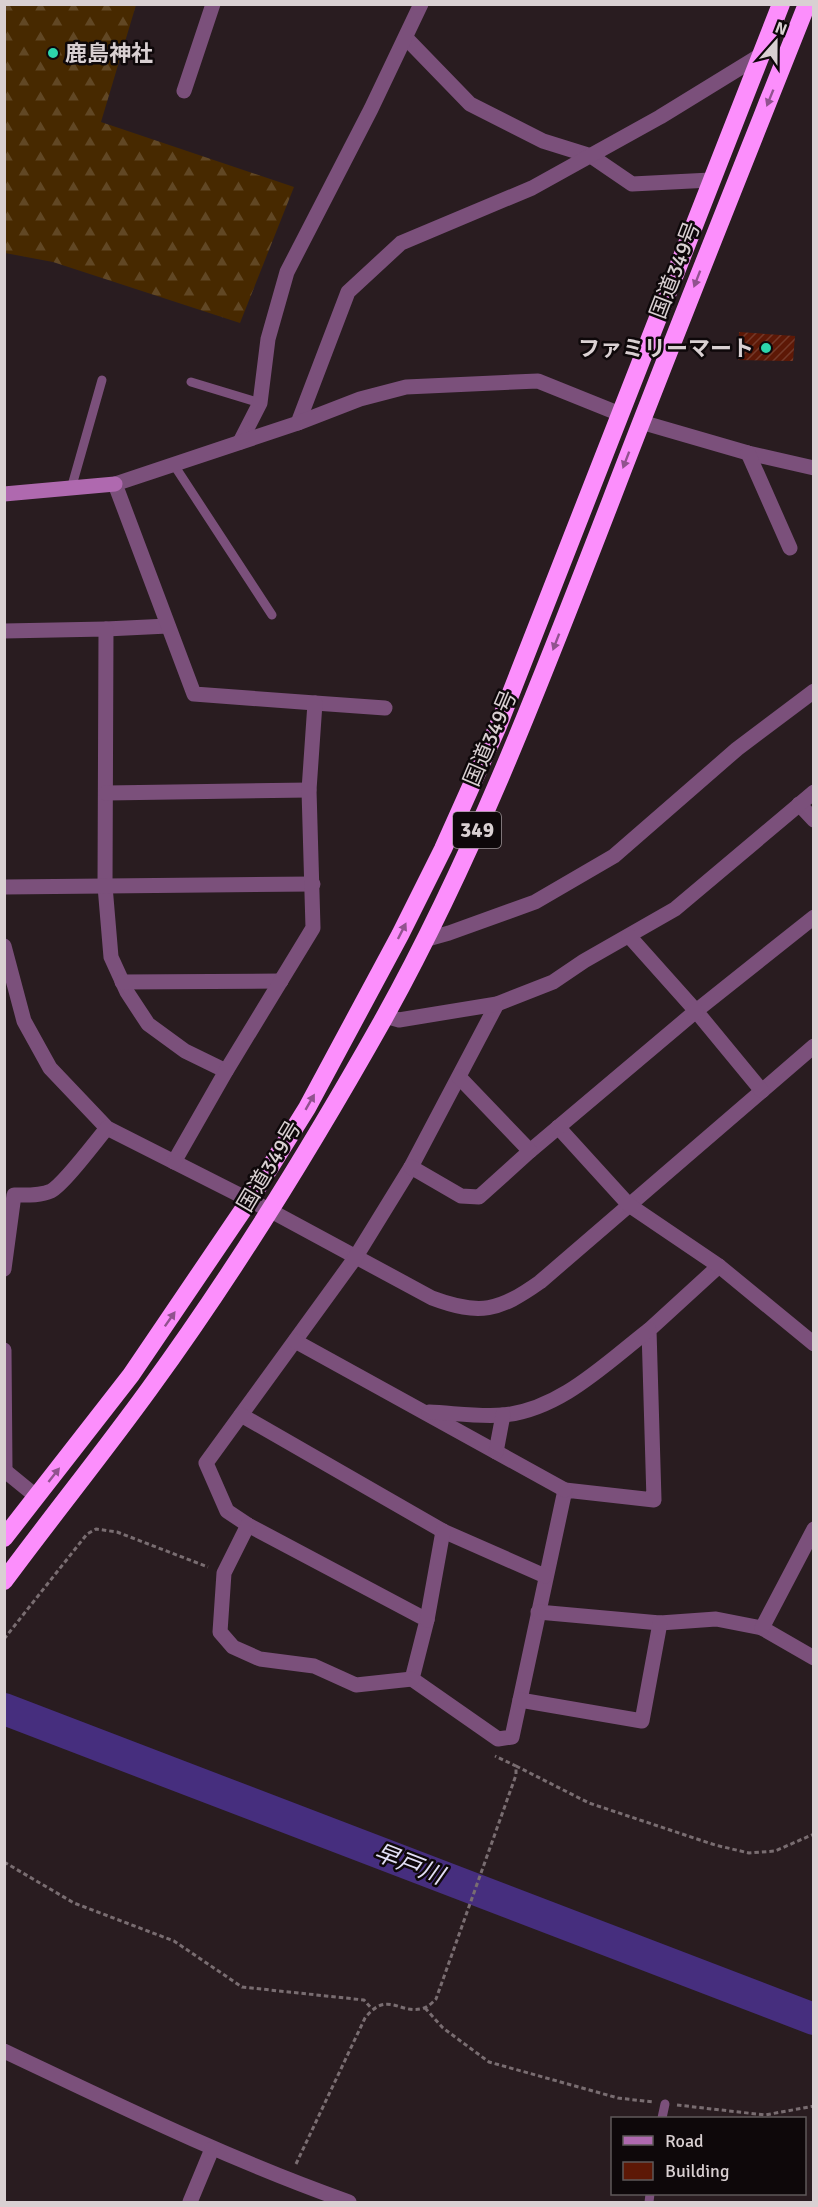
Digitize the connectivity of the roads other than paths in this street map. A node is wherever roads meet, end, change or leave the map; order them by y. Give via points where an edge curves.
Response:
1 (213, 4) edge
2 (421, 4) edge
3 (781, 4) edge
4 (807, 6) edge
5 (406, 38) junction
6 (761, 55) junction
7 (184, 91) dead end
8 (591, 156) junction
9 (711, 180) junction
10 (102, 380) dead end
11 (190, 382) dead end
12 (260, 403) junction
13 (620, 414) junction
14 (641, 422) junction
15 (298, 423) junction
16 (240, 442) junction
17 (748, 453) junction
18 (174, 465) junction
19 (813, 468) edge
20 (115, 484) junction
21 (71, 489) junction
22 (4, 494) edge
23 (790, 548) dead end
24 (272, 615) dead end
25 (168, 626) junction
26 (106, 629) junction
27 (4, 631) edge
28 (813, 691) edge
29 (315, 703) junction
30 (385, 708) dead end
31 (309, 790) junction
32 (813, 792) edge
33 (106, 793) junction
34 (799, 804) junction
35 (813, 820) edge
36 (313, 884) junction
37 (105, 886) junction
38 (4, 887) edge
39 (813, 916) edge
40 (629, 936) junction
41 (424, 940) junction
42 (4, 946) edge
43 (281, 981) junction
44 (122, 982) junction
45 (497, 1004) junction
46 (696, 1011) junction
47 (385, 1016) junction
48 (813, 1046) edge
49 (226, 1071) junction
50 (459, 1077) junction
51 (762, 1091) junction
52 (558, 1127) junction
53 (107, 1128) junction
54 (530, 1151) junction
55 (174, 1162) junction
56 (411, 1167) junction
57 (9, 1189) edge
58 (249, 1201) junction
59 (629, 1205) junction
60 (271, 1211) junction
61 (356, 1258) junction
62 (719, 1266) junction
63 (4, 1269) edge
64 (649, 1330) junction
65 (295, 1341) junction
66 (813, 1344) edge
67 (4, 1350) edge
68 (424, 1412) junction
69 (242, 1415) junction
70 (503, 1415) junction
71 (496, 1452) junction
72 (5, 1470) edge
73 (565, 1490) junction
74 (37, 1497) junction
75 (248, 1525) junction
76 (813, 1529) edge
77 (443, 1532) junction
78 (4, 1538) edge
79 (546, 1576) junction
80 (4, 1581) edge
81 (538, 1612) junction
82 (427, 1620) junction
83 (660, 1623) junction
84 (762, 1628) junction
85 (813, 1658) edge
86 (412, 1678) junction
87 (520, 1700) junction
88 (4, 2051) edge
89 (665, 2104) road end
90 (662, 2117) edge
91 (212, 2149) junction
92 (190, 2202) edge
93 (349, 2202) edge

1 - 7 street
2 - 5 street
3 - 6 highway, 国道349号 / 349
4 -> 14 highway, 国道349号 / 349
5 - 8 street via 470,104 543,141
5 - 12 street via 287,272 268,339
6 - 8 street
6 - 9 highway, 国道349号 / 349
8 - 9 street via 632,184
8 - 15 street via 532,188 401,243 348,292
9 - 13 highway, 国道349号 / 349
10 - 21 lane
11 - 12 lane
12 - 16 street
13 - 15 street via 538,381 406,387 360,399
58 -> 13 highway, 国道349号 / 349 via 307,1108 443,849 498,726
14 - 17 street
14 -> 41 highway, 国道349号 / 349 via 522,729
15 - 16 street
16 - 18 street
17 - 19 street
17 - 23 street
18 - 20 street
18 - 24 lane
20 - 21 street
20 - 25 street
21 - 22 street
25 - 26 street
25 - 29 street via 194,694
26 - 27 street
26 - 33 street
28 - 41 street via 737,749 614,856 535,902
29 - 30 street
29 - 31 street
31 - 33 street
31 - 36 street
32 - 34 street
33 - 37 street
34 - 35 street
34 - 40 street via 675,909
36 - 37 street
36 - 43 street via 313,928
37 - 38 street
37 - 44 street via 111,957
39 - 46 street
40 - 45 street via 553,982
40 - 46 street
41 - 47 highway, 国道349号 / 349
42 - 53 street via 24,1021 50,1068
43 - 44 street
43 - 49 street
44 - 49 street via 147,1024 185,1051
45 - 47 street via 399,1020
45 - 50 street
46 - 51 street
46 - 52 street
47 - 60 highway, 国道349号 / 349
48 - 51 street
49 - 55 street
50 - 54 street
50 - 56 street
51 - 59 street
52 - 54 street
52 - 59 street
53 - 55 street
53 - 57 street via 51,1191 34,1195
54 - 56 street via 479,1197 461,1196
55 - 58 street
56 - 61 street
57 - 63 street
58 - 60 street
74 -> 58 highway, 国道349号 / 349 via 131,1376
59 - 61 street via 540,1282 495,1307 477,1310 432,1298
59 - 62 street
60 - 61 street
60 - 80 highway, 国道349号 / 349 via 150,1389
61 - 65 street
62 - 64 street
62 - 66 street
64 - 70 street via 583,1381 540,1408
64 - 73 street via 654,1500
65 - 68 street
65 - 69 street
67 - 72 street
68 - 70 street
68 - 71 street
69 - 75 street via 206,1464 227,1511
69 - 77 street
70 - 71 street
71 - 73 street
72 - 74 street
73 - 79 street
74 - 78 highway, 国道349号 / 349
75 - 82 street
75 - 86 street via 224,1573 220,1632 233,1647 260,1659 314,1666 356,1685
76 - 84 street
77 - 79 street
77 - 82 street
79 - 81 street
81 - 83 street
81 - 87 street
82 - 86 street
83 - 84 street via 716,1619
83 - 87 street via 642,1721
84 - 85 street
86 - 87 street via 498,1739 513,1737
88 - 91 street
89 - 90 lane
91 - 92 street
91 - 93 street

